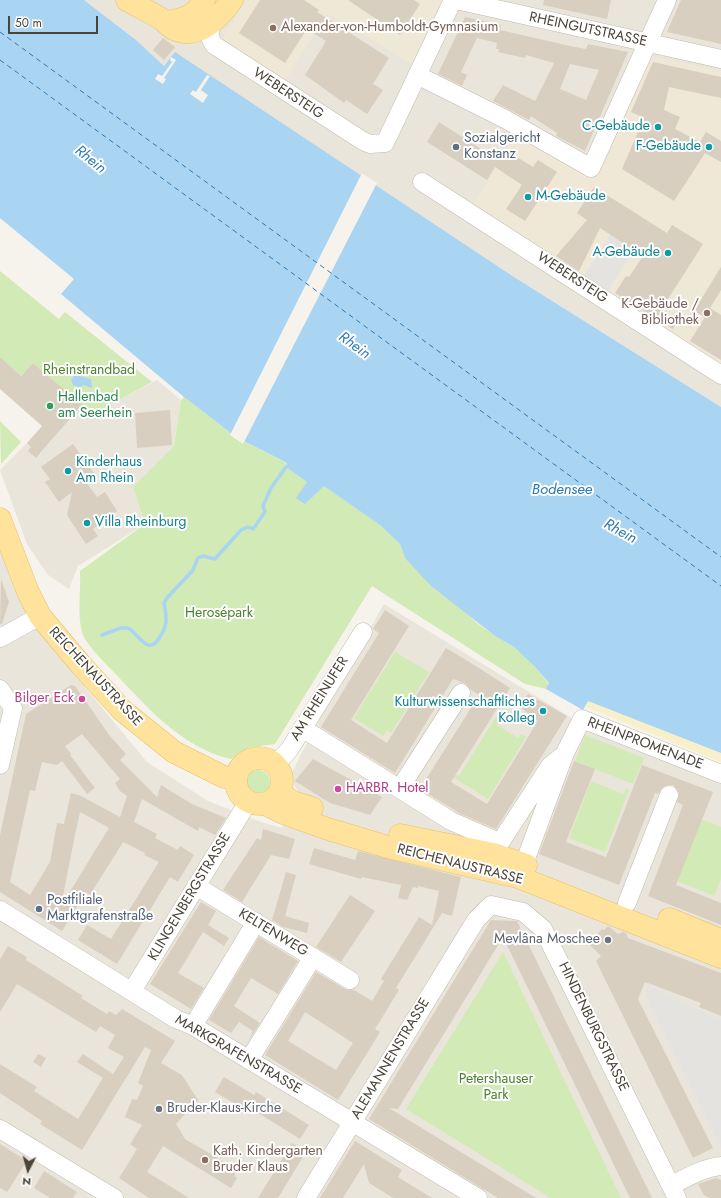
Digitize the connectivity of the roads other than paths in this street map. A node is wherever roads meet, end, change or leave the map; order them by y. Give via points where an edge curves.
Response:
1 (127, 0) edge
2 (204, 0) edge
3 (232, 0) edge
4 (455, 0) edge
5 (666, 0) edge
6 (165, 22) junction
7 (210, 24) junction
8 (647, 43) junction
9 (721, 59) edge
10 (417, 75) junction
11 (422, 182) dead end
12 (721, 375) edge
13 (0, 519) edge
14 (40, 616) junction
15 (363, 632) dead end
16 (0, 638) edge
17 (0, 689) edge
18 (460, 693) dead end
19 (302, 728) junction
20 (565, 753) junction
21 (0, 765) edge
22 (275, 765) junction
23 (721, 774) edge
24 (235, 779) junction
25 (400, 788) junction
26 (669, 795) dead end
27 (264, 799) junction
28 (517, 815) junction
29 (538, 823) junction
30 (496, 848) junction
31 (524, 864) junction
32 (196, 886) junction
33 (627, 903) junction
34 (0, 910) edge
35 (476, 920) joint
36 (256, 922) junction
37 (721, 940) edge
38 (313, 957) junction
39 (721, 957) edge
40 (350, 980) dead end
41 (132, 992) junction
42 (193, 1026) junction
43 (249, 1060) junction
44 (353, 1122) junction
45 (0, 1129) edge
46 (721, 1166) edge
47 (674, 1192) edge
48 (114, 1198) edge
49 (306, 1198) edge
50 (478, 1198) edge

1 - 6 main road
2 - 6 main road via 190,16
3 - 7 main road
4 - 8 street, RHEINGUTSTRASSE
4 - 10 street
5 - 8 street
6 - 7 main road via 172,29 182,32 204,28
7 - 10 street, WEBERSTEIG via 211,40 214,45 370,144 385,143
8 - 9 street, RHEINGUTSTRASSE
8 - 10 street via 591,168 504,119
11 - 12 street, WEBERSTEIG
13 - 14 main road, REICHENAUSTRASSE
14 - 16 street
14 - 24 main road, REICHENAUSTRASSE via 122,710 143,728 174,752 224,777
15 - 19 street, AM RHEINUFER
17 - 21 street via 13,708
18 - 25 street
19 - 22 street, AM RHEINUFER via 284,757
19 - 25 street
20 - 23 street, RHEINPROMENADE via 582,718
20 - 28 street via 550,766
20 - 29 street
22 - 24 main road via 265,759 254,759 243,764
22 - 27 main road via 282,781
24 - 27 main road via 237,791
25 - 30 street
26 - 33 street
27 - 30 main road, REICHENAUSTRASSE via 293,802 388,832
27 - 32 street, KLINGENBERGSTRASSE
27 - 39 main road, REICHENAUSTRASSE via 283,812 328,829 388,847 518,877
28 - 29 street
28 - 30 street
29 - 31 street
30 - 31 main road, REICHENAUSTRASSE
31 - 33 main road, REICHENAUSTRASSE
32 - 36 street, KELTENWEG
32 - 41 street, KLINGENBERGSTRASSE
33 - 37 main road, REICHENAUSTRASSE
34 - 41 street, MARKGRAFENSTRASSE
35 - 44 street, ALEMANNENSTRASSE
35 - 47 street, HINDENBURGSTRASSE via 491,905 523,912 543,928
36 - 38 street, KELTENWEG
36 - 42 street
38 - 40 street, KELTENWEG
38 - 43 street
41 - 42 street, MARKGRAFENSTRASSE via 176,1019
42 - 43 street, MARKGRAFENSTRASSE
43 - 44 street, MARKGRAFENSTRASSE
44 - 49 street, ALEMANNENSTRASSE
44 - 50 street, MARKGRAFENSTRASSE
45 - 48 street
46 - 47 street via 693,1174

